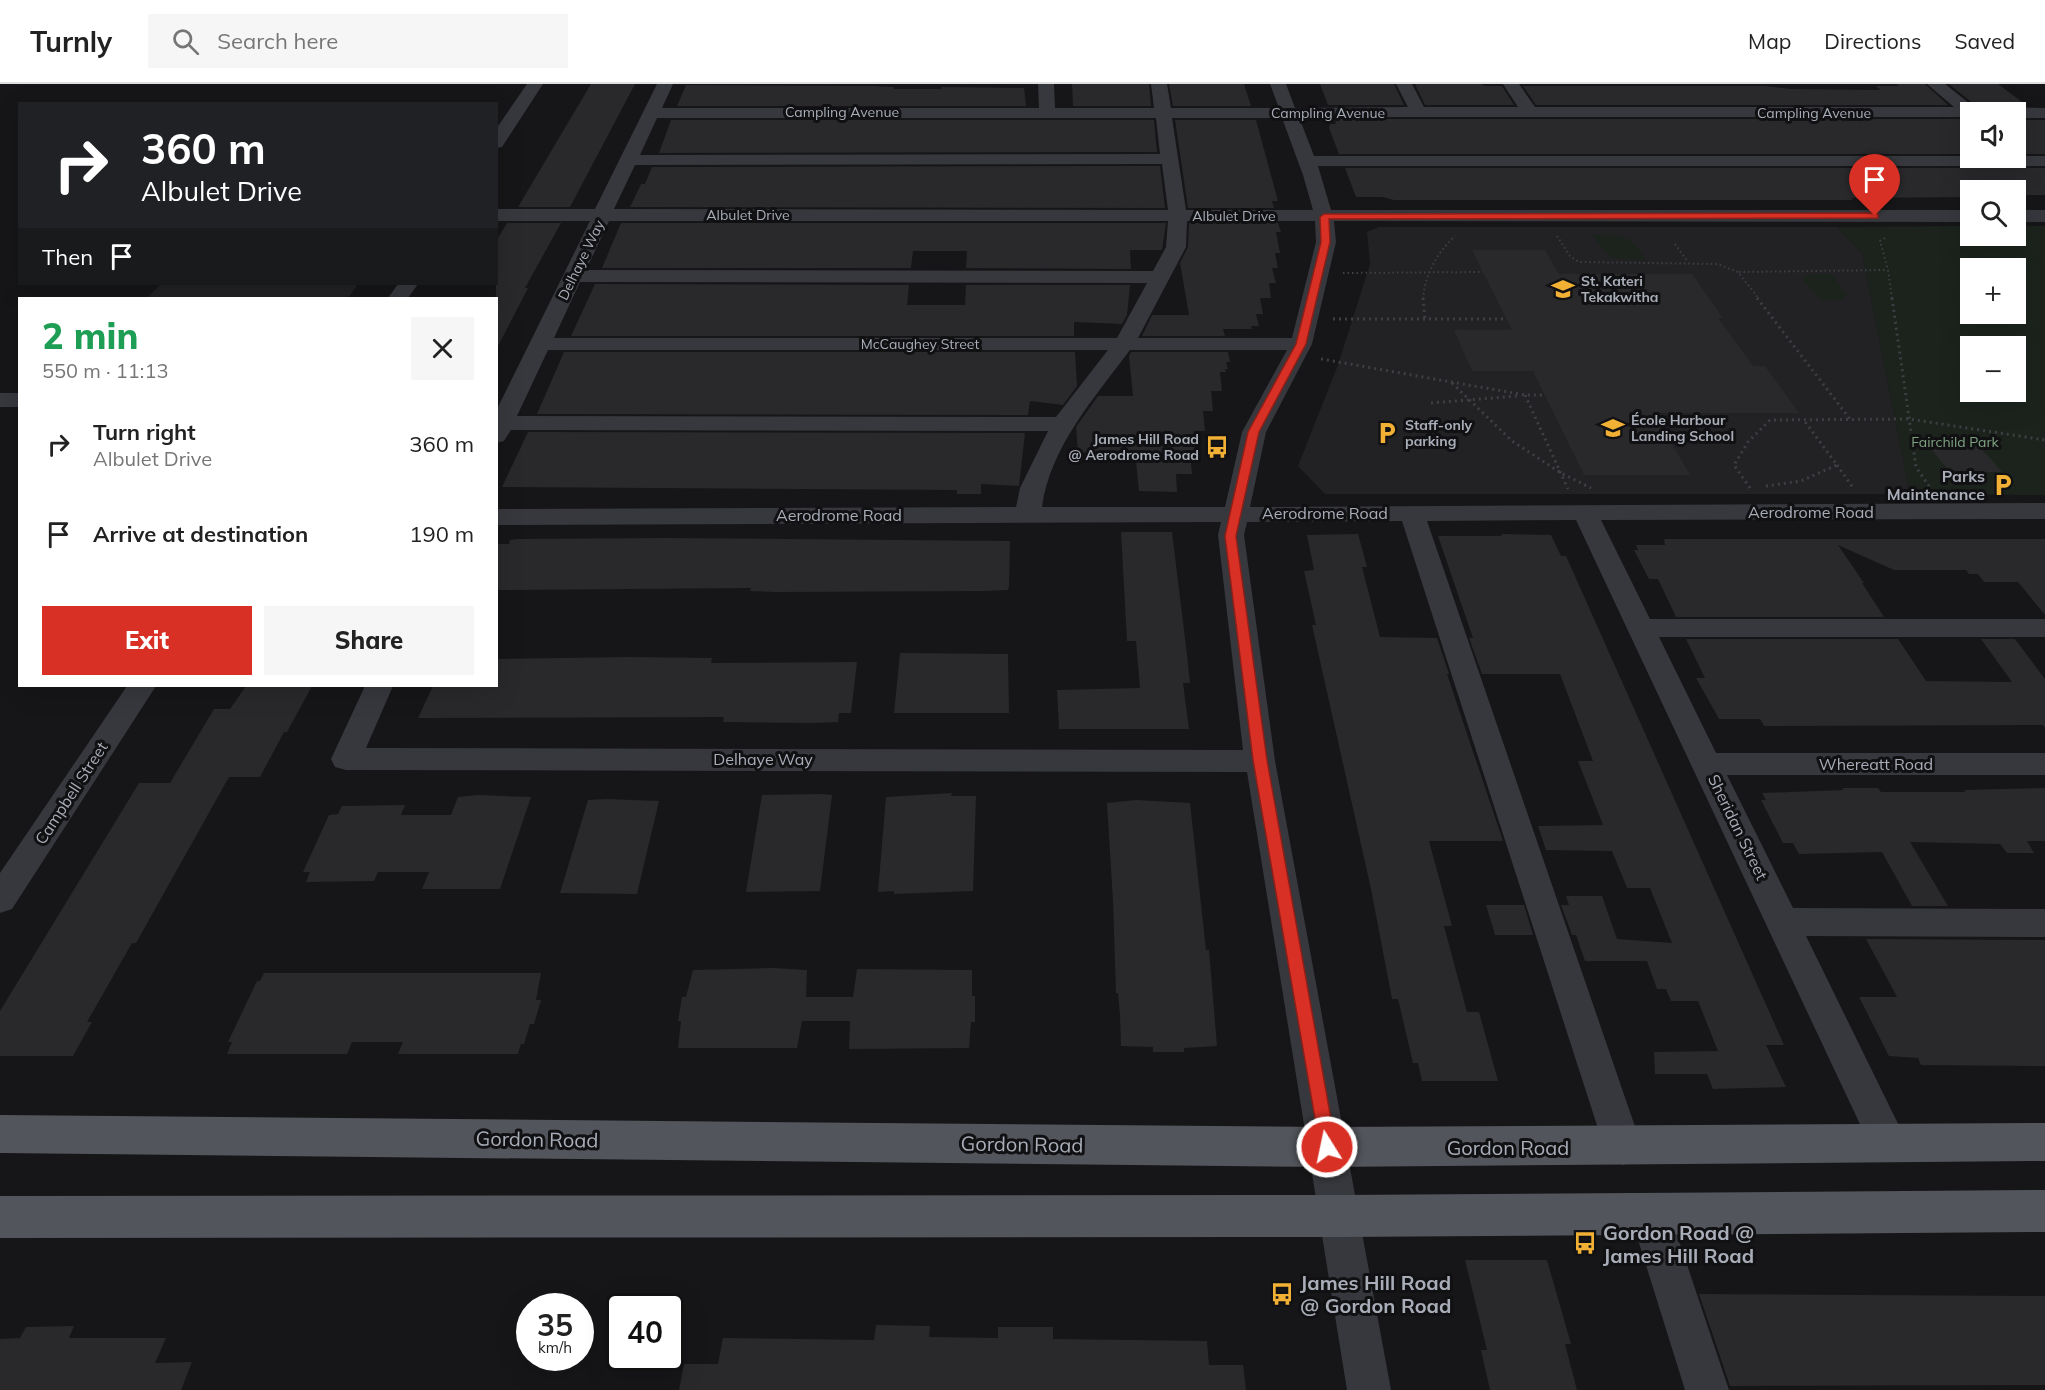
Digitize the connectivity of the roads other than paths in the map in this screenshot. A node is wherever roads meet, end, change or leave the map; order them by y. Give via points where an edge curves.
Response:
1 (536, 84) edge
2 (665, 84) edge
3 (1046, 84) edge
4 (1159, 84) edge
5 (1278, 84) edge
6 (1404, 84) edge
7 (1511, 84) edge
8 (1935, 84) edge
9 (1960, 104) edge
10 (1047, 111) junction
11 (1164, 111) junction
12 (1287, 112) junction
13 (1960, 112) edge
14 (2026, 112) edge
15 (2045, 112) edge
16 (651, 113) junction
17 (1419, 113) junction
18 (1530, 113) junction
19 (498, 140) edge
20 (1169, 159) junction
21 (630, 160) junction
22 (1307, 161) junction
23 (2045, 161) edge
24 (603, 214) junction
25 (498, 215) edge
26 (1178, 216) junction
27 (1960, 216) edge
28 (2026, 216) edge
29 (2045, 216) edge
30 (1324, 217) junction
31 (572, 276) junction
32 (1160, 277) junction
33 (540, 344) junction
34 (1124, 344) junction
35 (1299, 349) junction
36 (0, 400) edge
37 (18, 400) edge
38 (1063, 424) junction
39 (500, 430) edge
40 (1587, 504) junction
41 (2045, 511) edge
42 (1412, 513) junction
43 (1028, 514) junction
44 (1236, 514) junction
45 (498, 517) edge
46 (1641, 628) junction
47 (2045, 628) edge
48 (141, 687) edge
49 (379, 687) edge
50 (1260, 760) junction
51 (1707, 764) junction
52 (2045, 764) edge
53 (0, 900) edge
54 (1783, 922) junction
55 (2045, 923) edge
56 (0, 1134) edge
57 (1888, 1142) junction
58 (2045, 1143) edge
59 (1327, 1147) junction
60 (1623, 1147) junction
61 (2045, 1211) edge
62 (1650, 1214) junction
63 (1339, 1216) junction
64 (0, 1217) edge
65 (1370, 1390) edge
66 (1707, 1390) edge

1 - 19 street
2 - 16 street, Delhaye Way
3 - 10 street
4 - 11 street
5 - 12 street
6 - 17 street
7 - 18 street
8 - 9 street
10 - 11 street, Campling Avenue
10 - 16 street, Campling Avenue
11 - 12 street, Campling Avenue
11 - 20 street
12 - 17 street, Campling Avenue
12 - 22 street
13 - 18 street, Campling Avenue
14 - 15 street
16 - 21 street, Delhaye Way
17 - 18 street, Campling Avenue
20 - 21 street
20 - 26 street
21 - 24 street, Delhaye Way
22 - 23 street
22 - 30 street
24 - 25 street, Albulet Drive
24 - 26 street, Albulet Drive
24 - 31 street, Delhaye Way
26 - 30 street, Albulet Drive
26 - 32 street via 1176,247
27 - 30 street, Albulet Drive
28 - 29 street
30 - 35 street via 1326,242
31 - 32 street
31 - 33 street, Delhaye Way
32 - 34 street
33 - 34 street, McCaughey Street
33 - 39 street, Delhaye Way
34 - 35 street, McCaughey Street
34 - 38 street
35 - 44 street via 1254,432
36 - 37 street
38 - 39 street
38 - 43 street via 1032,488
40 - 41 street, Aerodrome Road via 1765,512
40 - 42 street, Aerodrome Road
40 - 46 street, Sheridan Street
42 - 44 street, Aerodrome Road
42 - 60 street
43 - 44 street, Aerodrome Road
43 - 45 street, Aerodrome Road
44 - 50 street via 1231,536
46 - 47 street
46 - 51 street, Sheridan Street
48 - 53 street, Campbell Street
49 - 50 street, Delhaye Way via 346,759
50 - 59 street
51 - 52 street, Whereatt Road
51 - 54 street, Sheridan Street
54 - 55 street
54 - 57 street, Sheridan Street
56 - 59 main road, Gordon Road
57 - 58 main road, Gordon Road
57 - 60 main road, Gordon Road
59 - 60 main road, Gordon Road
59 - 63 street
61 - 62 main road
62 - 63 main road
62 - 66 street
63 - 64 main road
63 - 65 street

